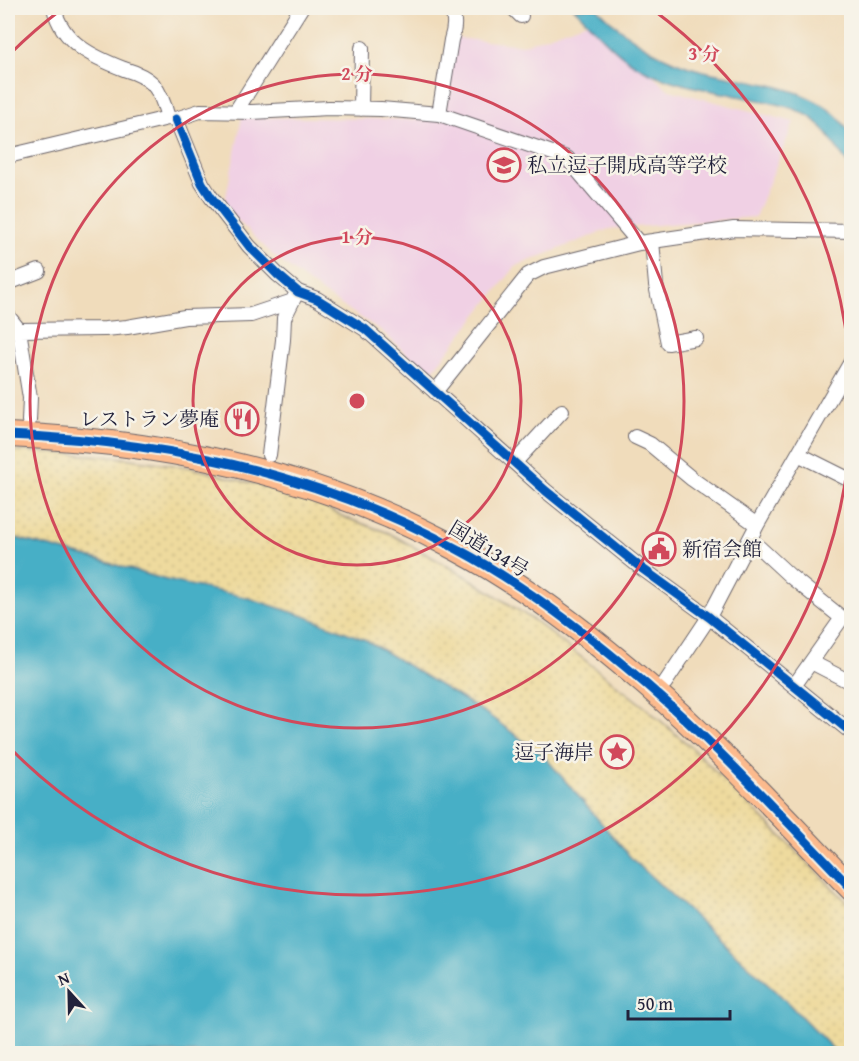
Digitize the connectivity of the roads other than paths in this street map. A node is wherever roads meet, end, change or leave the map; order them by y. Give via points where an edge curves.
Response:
1 (54, 8) edge
2 (302, 8) edge
3 (452, 8) edge
4 (362, 48) dead end
5 (361, 109) junction
6 (236, 111) junction
7 (439, 114) junction
8 (172, 119) junction
9 (8, 156) edge
10 (852, 231) edge
11 (645, 242) junction
12 (39, 271) dead end
13 (8, 283) edge
14 (294, 297) junction
15 (8, 316) edge
16 (19, 330) junction
17 (696, 338) dead end
18 (852, 360) edge
19 (435, 392) junction
20 (562, 411) dead end
21 (29, 420) dead end
22 (8, 435) edge
23 (635, 437) dead end
24 (798, 454) junction
25 (268, 455) dead end
26 (515, 462) junction
27 (852, 481) edge
28 (757, 525) junction
29 (750, 539) junction
30 (709, 617) junction
31 (811, 662) junction
32 (665, 683) dead end
33 (852, 683) edge
34 (794, 686) junction
35 (852, 733) edge
36 (852, 889) edge

1 - 8 street via 65,33 76,45 151,83
2 - 6 street
3 - 7 street via 456,21
4 - 5 street
5 - 6 street
5 - 7 street
6 - 8 street via 200,111
7 - 11 street via 567,158
8 - 9 street
8 - 14 street via 202,183 222,213
10 - 11 street via 734,229
11 - 17 street via 668,343
11 - 19 street via 544,267 528,275
12 - 13 street
14 - 16 street via 251,315 185,317 105,329
14 - 19 street via 316,299 365,329
14 - 25 street via 284,318
15 - 16 street
16 - 21 street via 30,398
18 - 24 street
19 - 26 street
20 - 26 street
22 - 36 highway, 国道134号 via 103,442 258,469 361,503 459,549 577,628 648,686
23 - 28 street via 650,444
24 - 27 street
24 - 28 street
26 - 30 street via 640,567
28 - 29 street
29 - 30 street
29 - 31 street via 843,618
30 - 32 street
30 - 34 street
31 - 33 street
31 - 34 street
34 - 35 street

